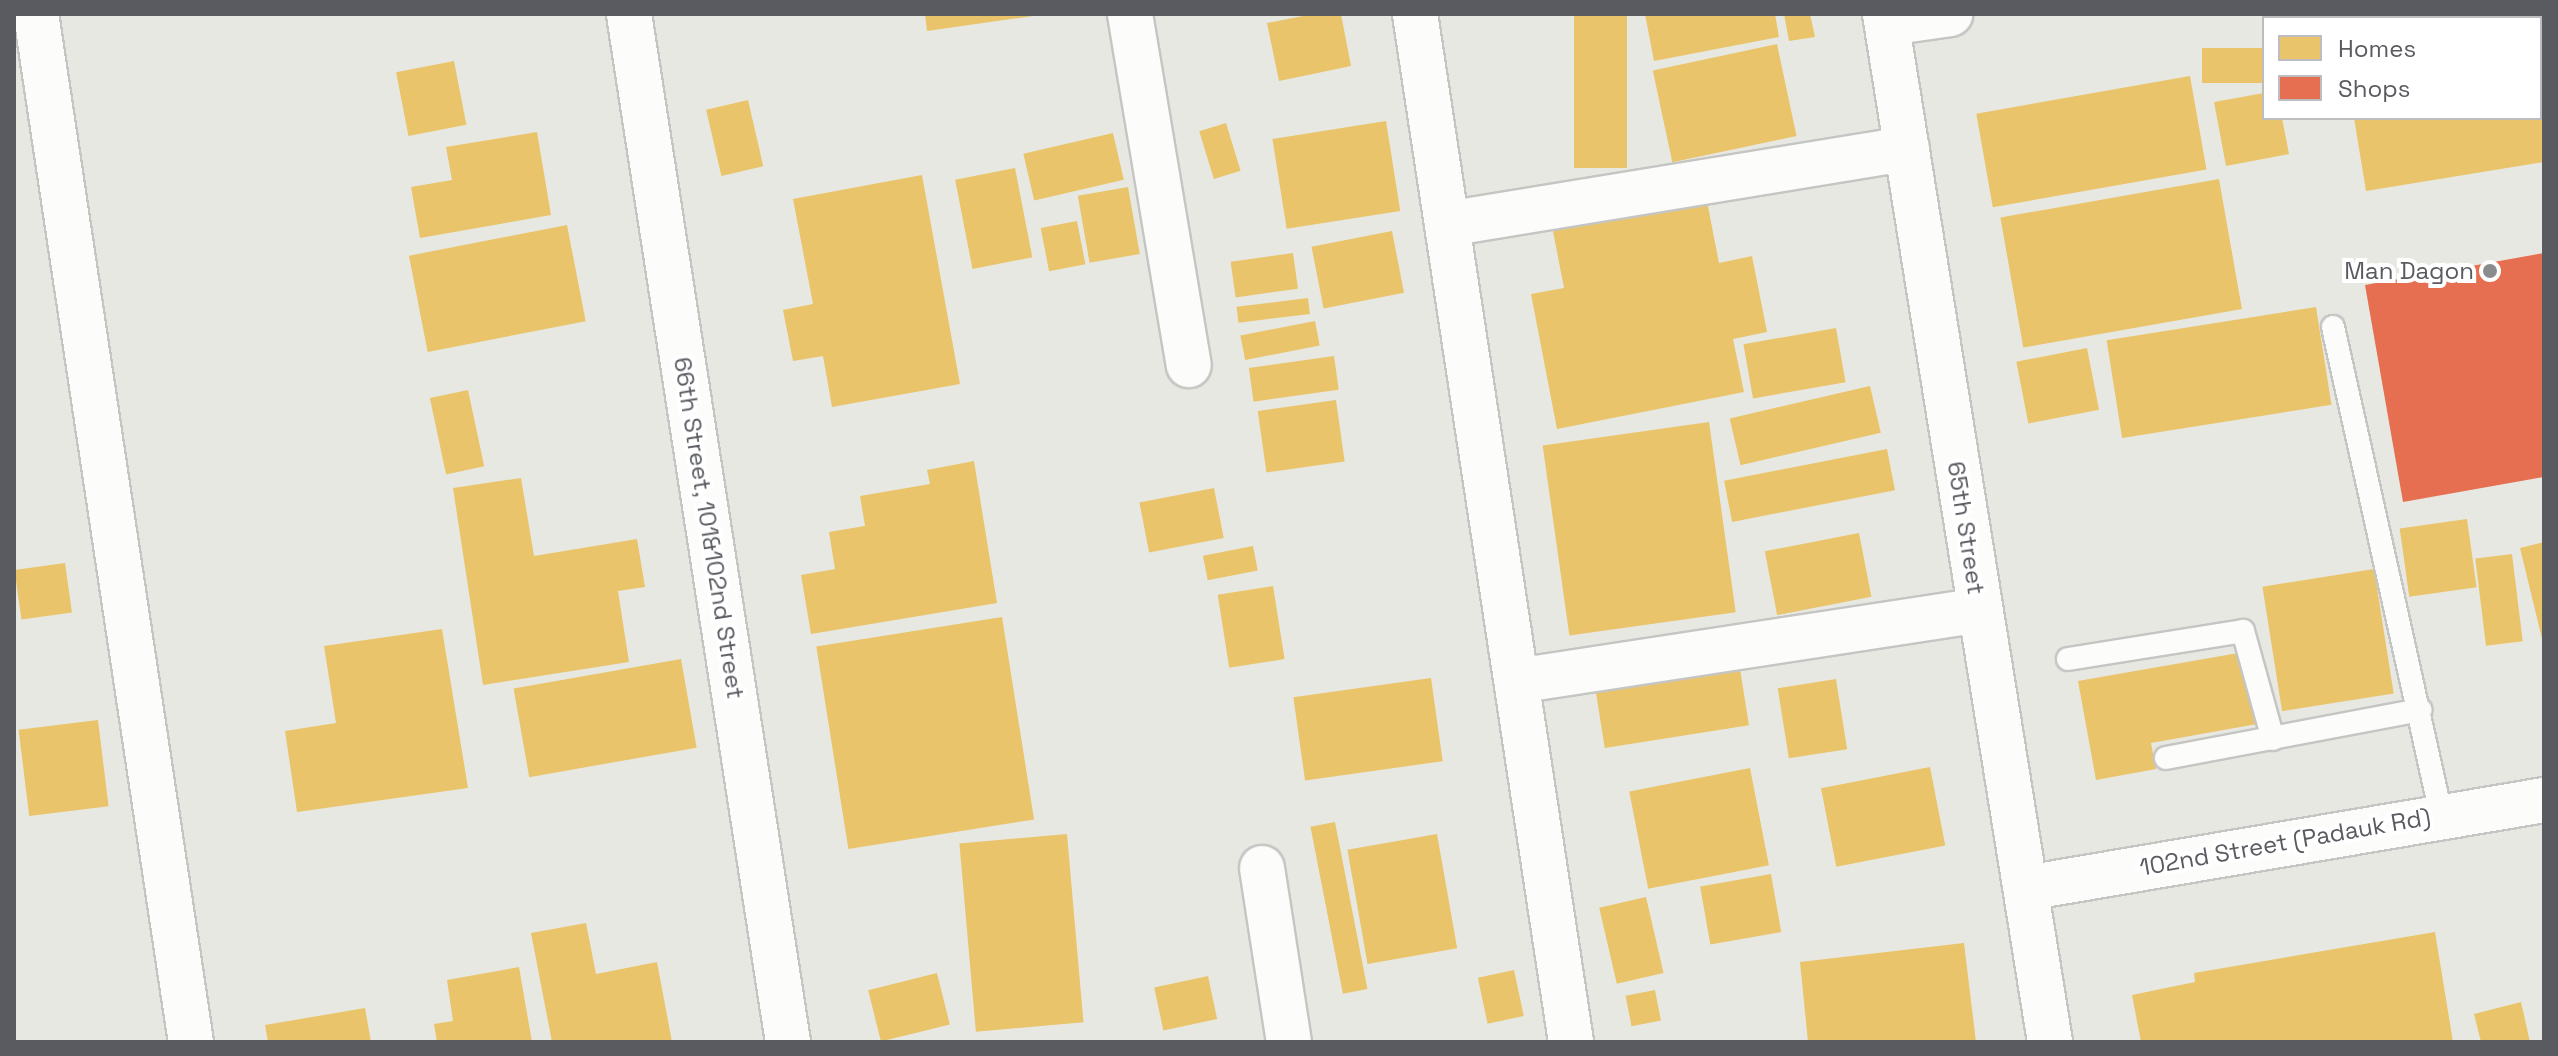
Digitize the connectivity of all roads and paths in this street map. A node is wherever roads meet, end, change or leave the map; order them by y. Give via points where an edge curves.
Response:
1 (36, 14) edge
2 (629, 14) edge
3 (1130, 14) edge
4 (1415, 14) edge
5 (1950, 14) edge
6 (1886, 18) edge
7 (1907, 149) junction
8 (1447, 224) junction
9 (2333, 327) dead end
10 (1189, 365) dead end
11 (1979, 610) junction
12 (2068, 659) dead end
13 (1517, 681) junction
14 (2421, 710) junction
15 (2273, 739) junction
16 (2166, 758) dead end
17 (2544, 800) edge
18 (2441, 814) junction
19 (1262, 868) dead end
20 (2026, 888) junction
21 (191, 1042) edge
22 (788, 1042) edge
23 (1289, 1042) edge
24 (1571, 1042) edge
25 (2050, 1042) edge

1 - 21 street
2 - 22 street, 66th Street, 101&102nd Street
3 - 10 street
4 - 8 street
5 - 6 street
6 - 7 street, 65th Street
7 - 8 street
7 - 11 street, 65th Street
8 - 13 street
9 - 14 lane
11 - 13 street
11 - 20 street, 65th Street
12 - 15 lane via 2243,631
13 - 24 street
14 - 15 lane
14 - 18 lane
15 - 16 lane
17 - 18 street, 102nd Street (Padauk Rd)
18 - 20 street, 102nd Street (Padauk Rd)
19 - 23 street
20 - 25 street, 65th Street

